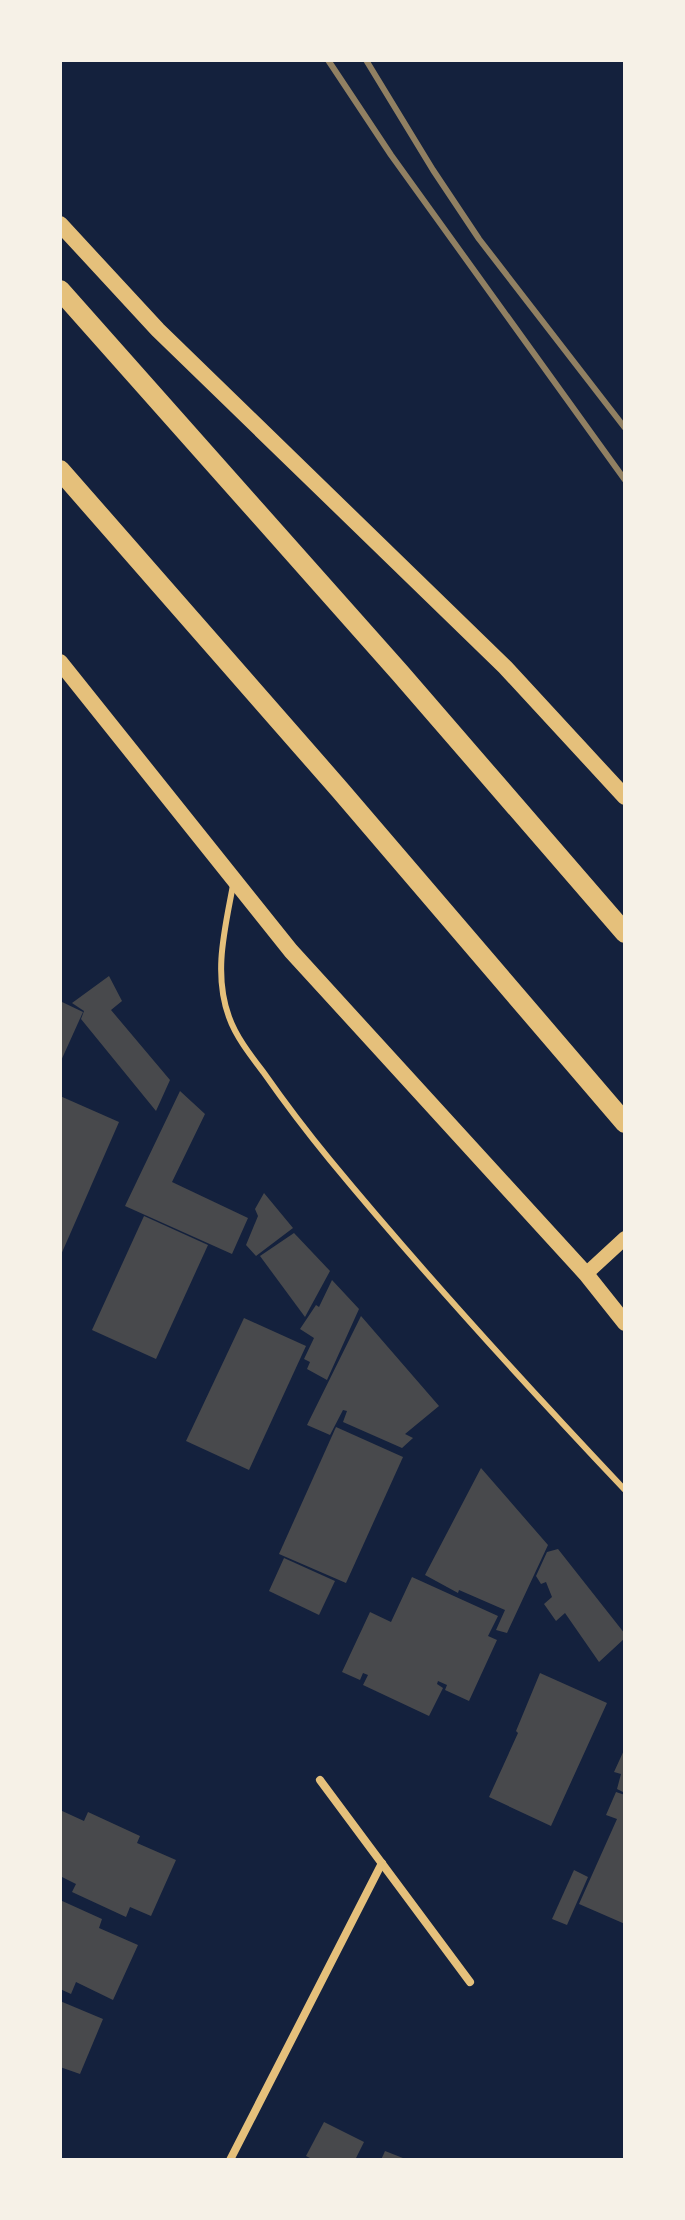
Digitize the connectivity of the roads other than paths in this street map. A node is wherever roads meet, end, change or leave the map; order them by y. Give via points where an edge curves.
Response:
1 (60, 224) edge
2 (60, 290) edge
3 (60, 470) edge
4 (60, 662) edge
5 (625, 797) edge
6 (234, 878) junction
7 (625, 933) edge
8 (625, 1123) edge
9 (625, 1238) edge
10 (586, 1274) junction
11 (625, 1323) edge
12 (625, 1490) edge
13 (320, 1780) dead end
14 (382, 1863) junction
15 (470, 1982) dead end
16 (230, 2160) edge

1 - 5 main road via 158,330 505,667
2 - 7 main road
3 - 8 main road
4 - 6 main road
6 - 10 main road via 291,951
6 - 12 lane via 220,962 222,991 229,1018 247,1049 379,1220
9 - 10 street
10 - 11 main road
13 - 14 street
14 - 15 street
14 - 16 street

